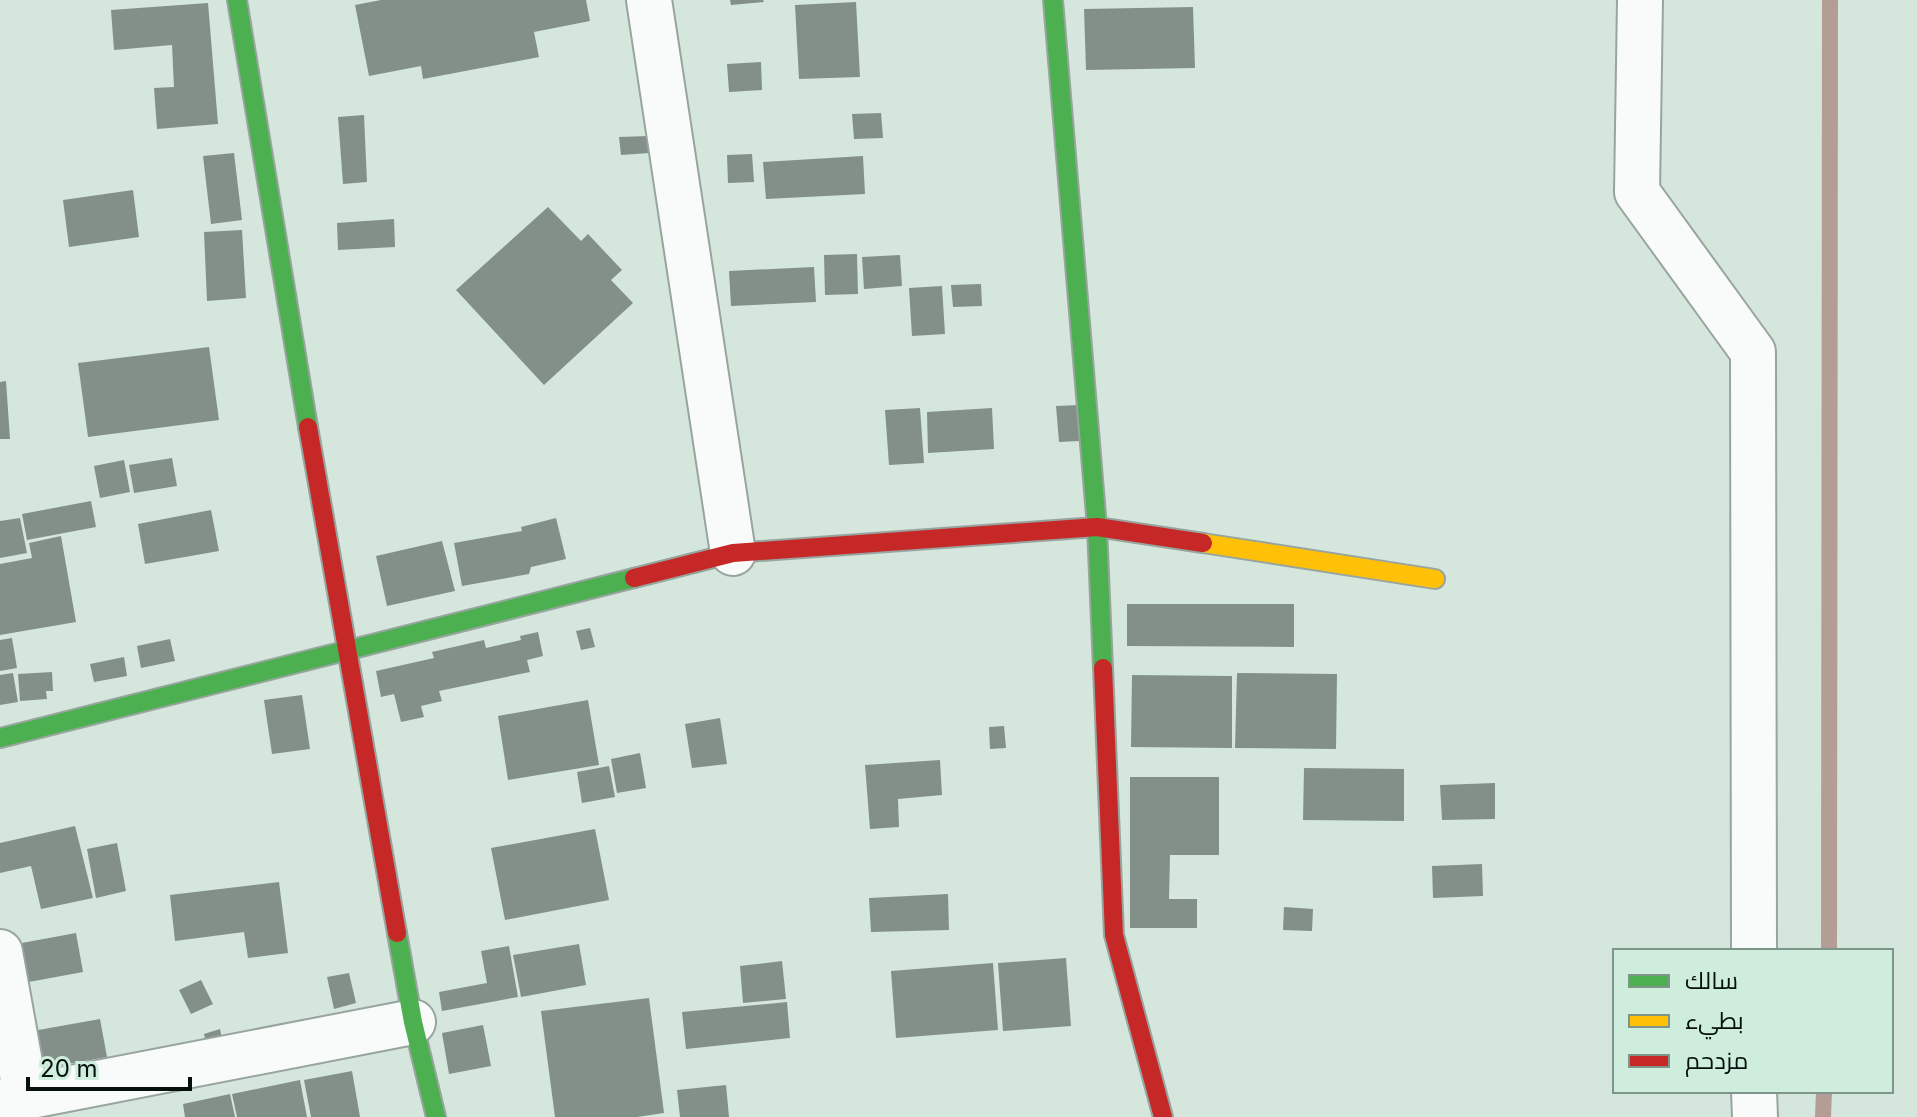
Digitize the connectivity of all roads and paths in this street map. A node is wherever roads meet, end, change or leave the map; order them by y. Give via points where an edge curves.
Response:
1 (237, 0) edge
2 (649, 0) edge
3 (1053, 0) edge
4 (1640, 0) edge
5 (1097, 527) junction
6 (733, 553) junction
7 (1435, 579) dead end
8 (345, 649) junction
9 (0, 738) edge
10 (1754, 949) edge
11 (0, 952) edge
12 (413, 1022) junction
13 (1754, 1093) edge
14 (7, 1104) edge
15 (436, 1117) edge
16 (1163, 1117) edge
17 (1755, 1117) edge

1 - 8 street
2 - 6 street
3 - 5 street
4 - 10 street via 1637,192 1753,352
5 - 6 street
5 - 7 street
5 - 16 street via 1114,935
6 - 8 street
8 - 9 street
8 - 12 street
11 - 14 street
12 - 14 street
12 - 15 street
13 - 17 street

